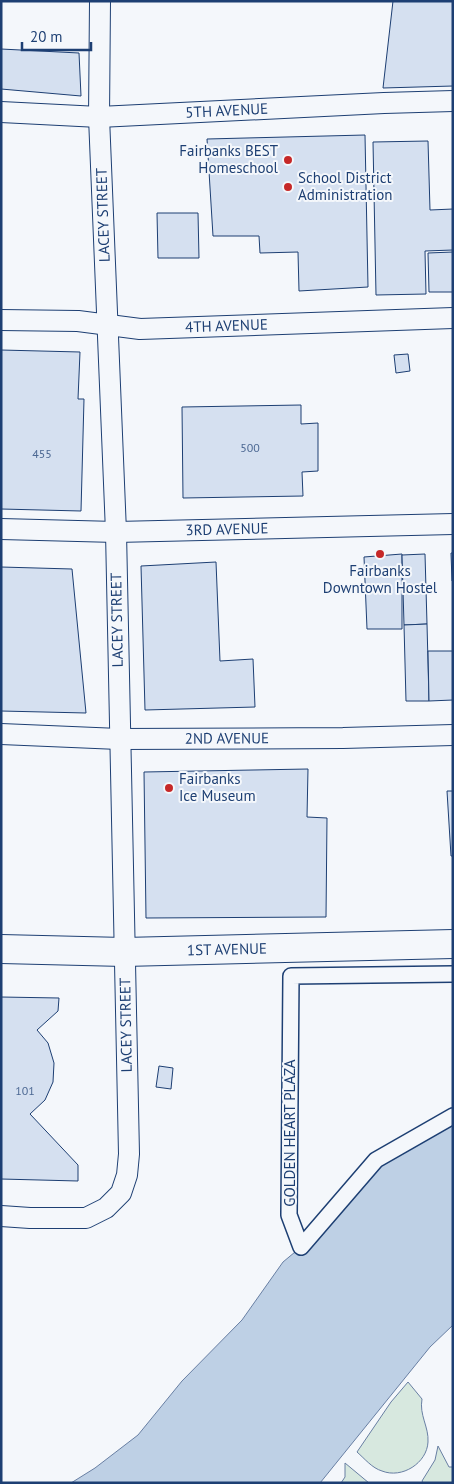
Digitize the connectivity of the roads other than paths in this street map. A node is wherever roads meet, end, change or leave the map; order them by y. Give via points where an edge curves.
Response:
1 (100, 1) edge
2 (453, 101) edge
3 (1, 112) edge
4 (99, 117) junction
5 (453, 318) edge
6 (1, 320) edge
7 (108, 325) junction
8 (453, 524) edge
9 (1, 529) edge
10 (116, 532) junction
11 (1, 734) edge
12 (453, 735) edge
13 (119, 739) junction
14 (453, 944) edge
15 (1, 949) edge
16 (124, 952) junction
17 (453, 974) edge
18 (453, 1116) edge
19 (1, 1216) edge

1 - 4 street, LACEY STREET
2 - 4 street, 5TH AVENUE
3 - 4 street, 5TH AVENUE
4 - 7 street, LACEY STREET
5 - 7 street, 4TH AVENUE via 140,330
6 - 7 street, 4TH AVENUE via 78,321
7 - 10 street, LACEY STREET
8 - 10 street, 3RD AVENUE
9 - 10 street, 3RD AVENUE
10 - 13 street, LACEY STREET
11 - 13 street, 2ND AVENUE
12 - 13 street, 2ND AVENUE
13 - 16 street, LACEY STREET
14 - 16 main road, 1ST AVENUE
15 - 16 main road, 1ST AVENUE
16 - 19 street, LACEY STREET via 129,1154 121,1194 106,1208 86,1218
17 - 18 street, GOLDEN HEART PLAZA via 291,976 289,1215 301,1247 376,1160

